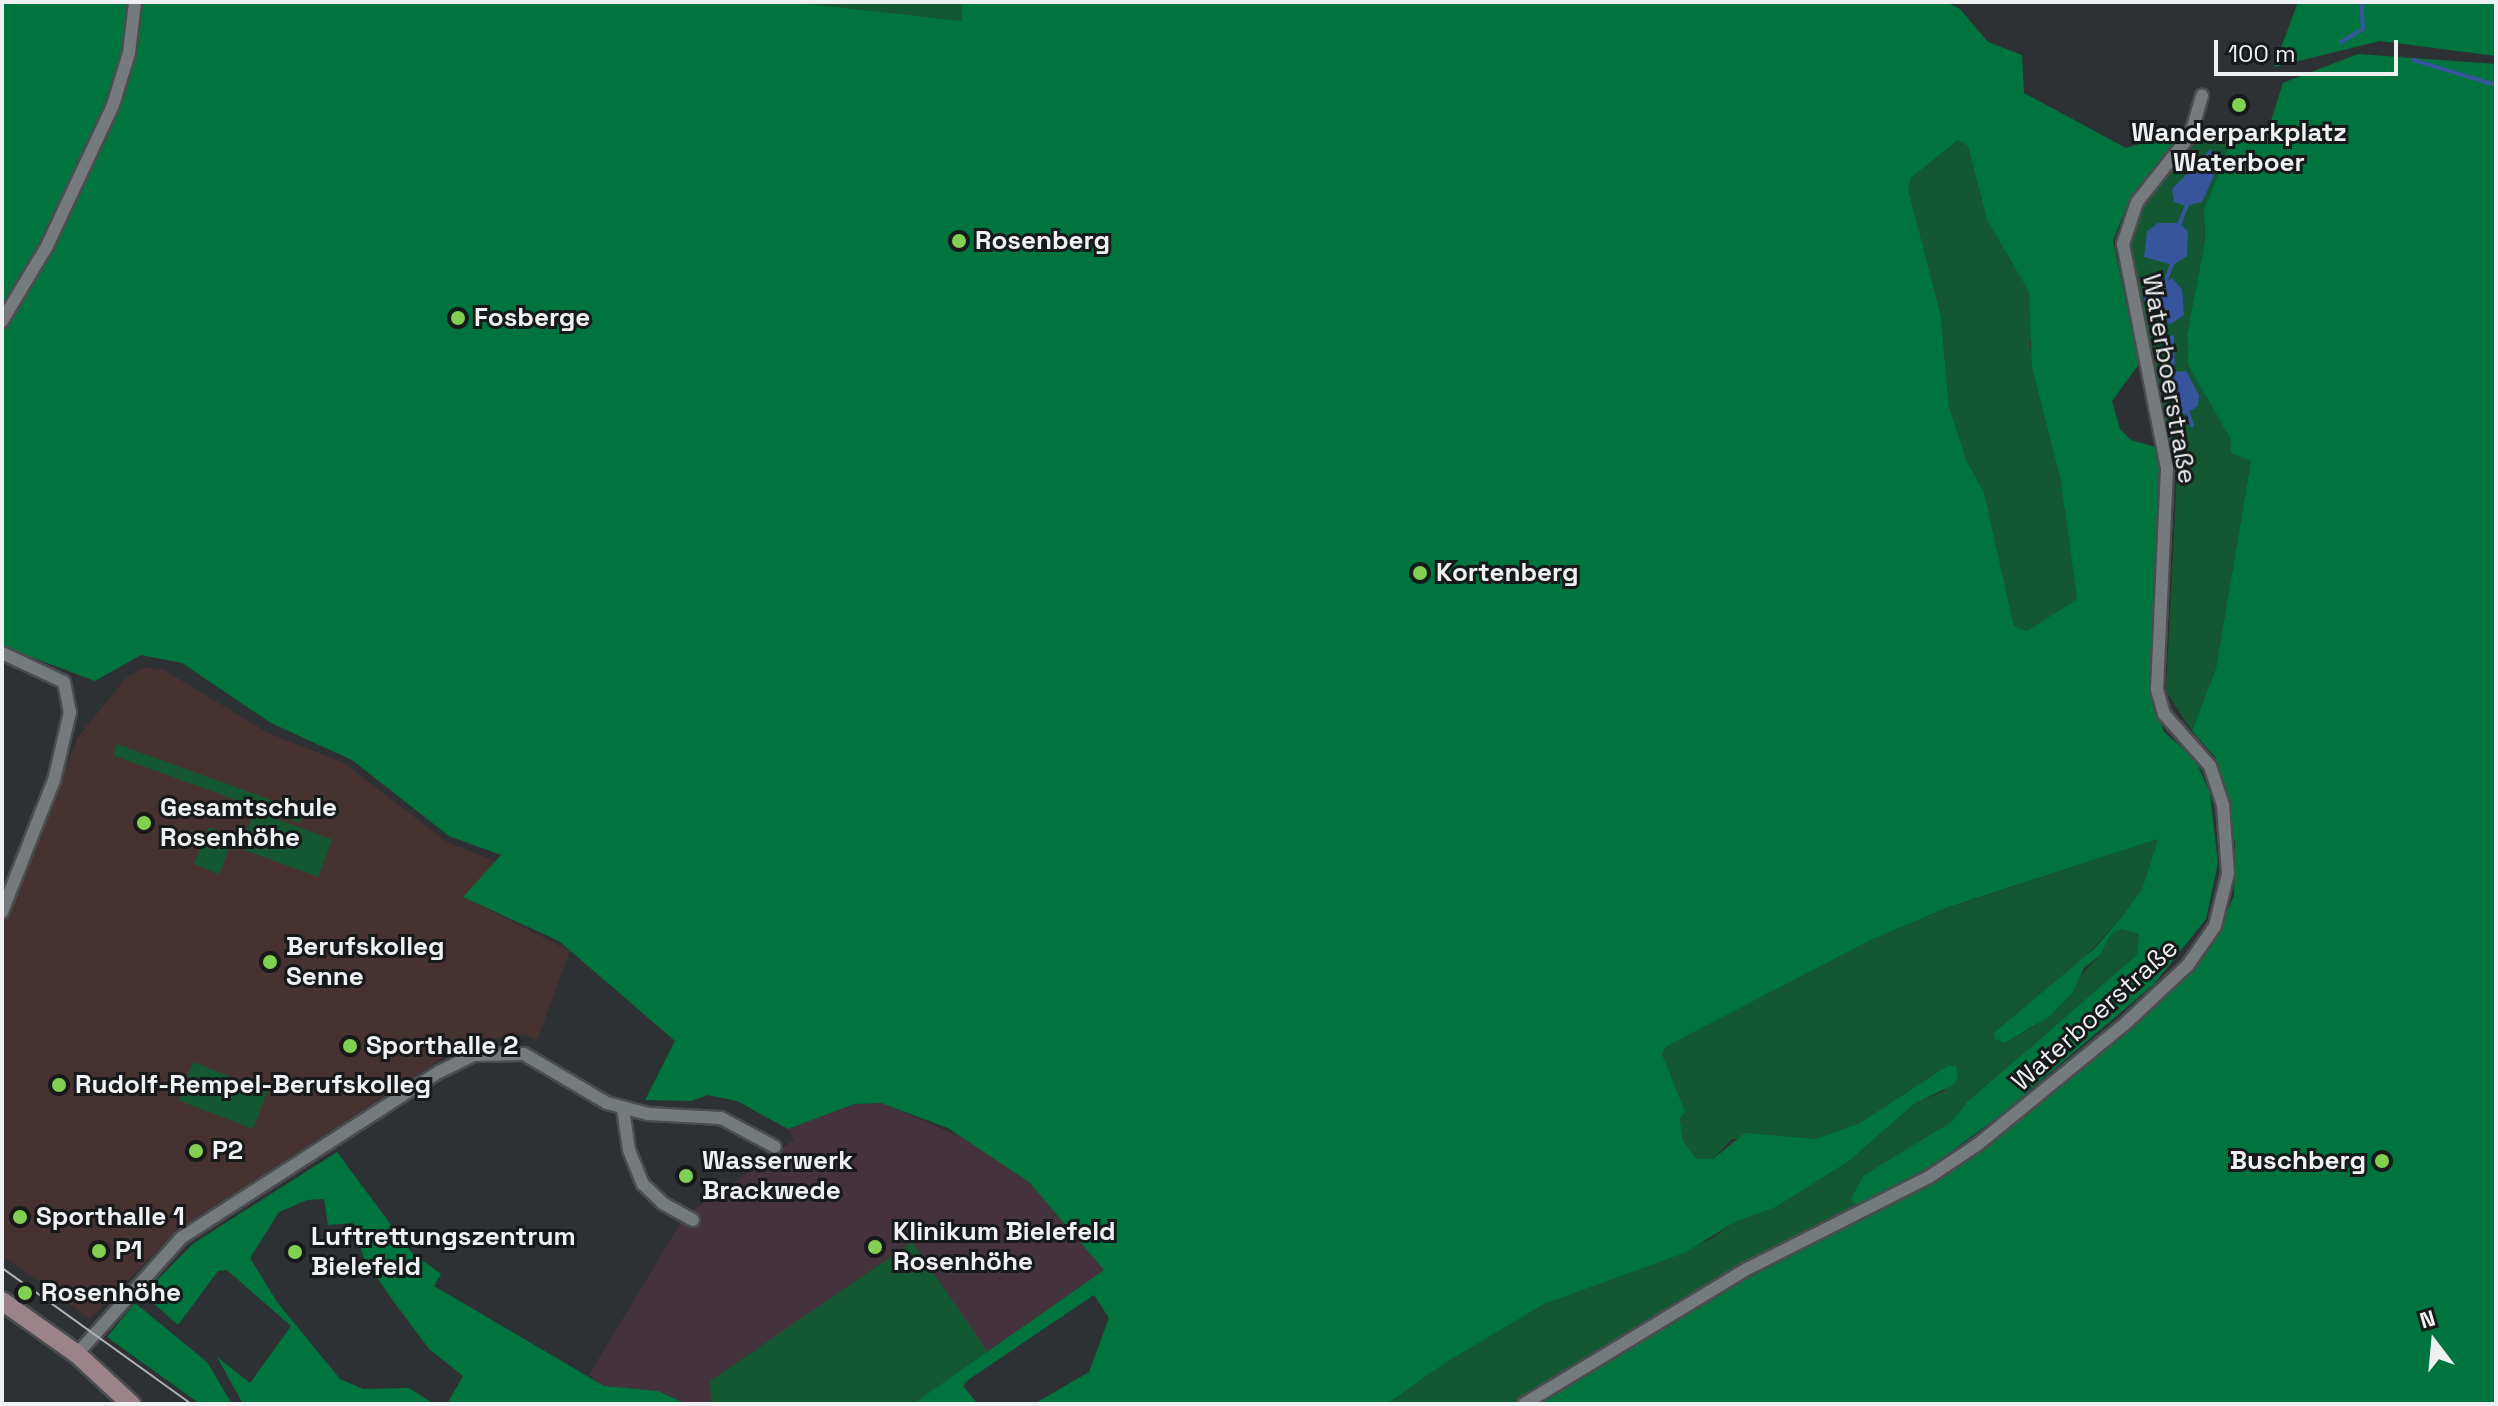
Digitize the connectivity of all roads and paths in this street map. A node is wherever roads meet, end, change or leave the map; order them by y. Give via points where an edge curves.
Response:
1 (135, 2) edge
2 (2202, 96) dead end
3 (2, 321) edge
4 (2, 653) edge
5 (2, 912) edge
6 (623, 1109) junction
7 (775, 1147) dead end
8 (693, 1220) dead end
9 (2, 1301) edge
10 (77, 1354) junction
11 (131, 1404) edge
12 (1524, 1404) edge

1 - 3 street via 129,53 113,105 47,246
2 - 12 street, Waterboerstraße via 2191,134 2137,202 2123,244 2167,468 2157,689 2164,714 2210,766 2223,805 2228,873 2215,926 2188,965 2126,1023 1977,1145 1929,1177 1749,1268
4 - 5 street via 64,682 70,712 54,780
6 - 7 street via 721,1118
6 - 8 street via 629,1150 643,1184
6 - 10 street via 524,1054 491,1052 462,1059 181,1238
9 - 10 street
10 - 11 street

